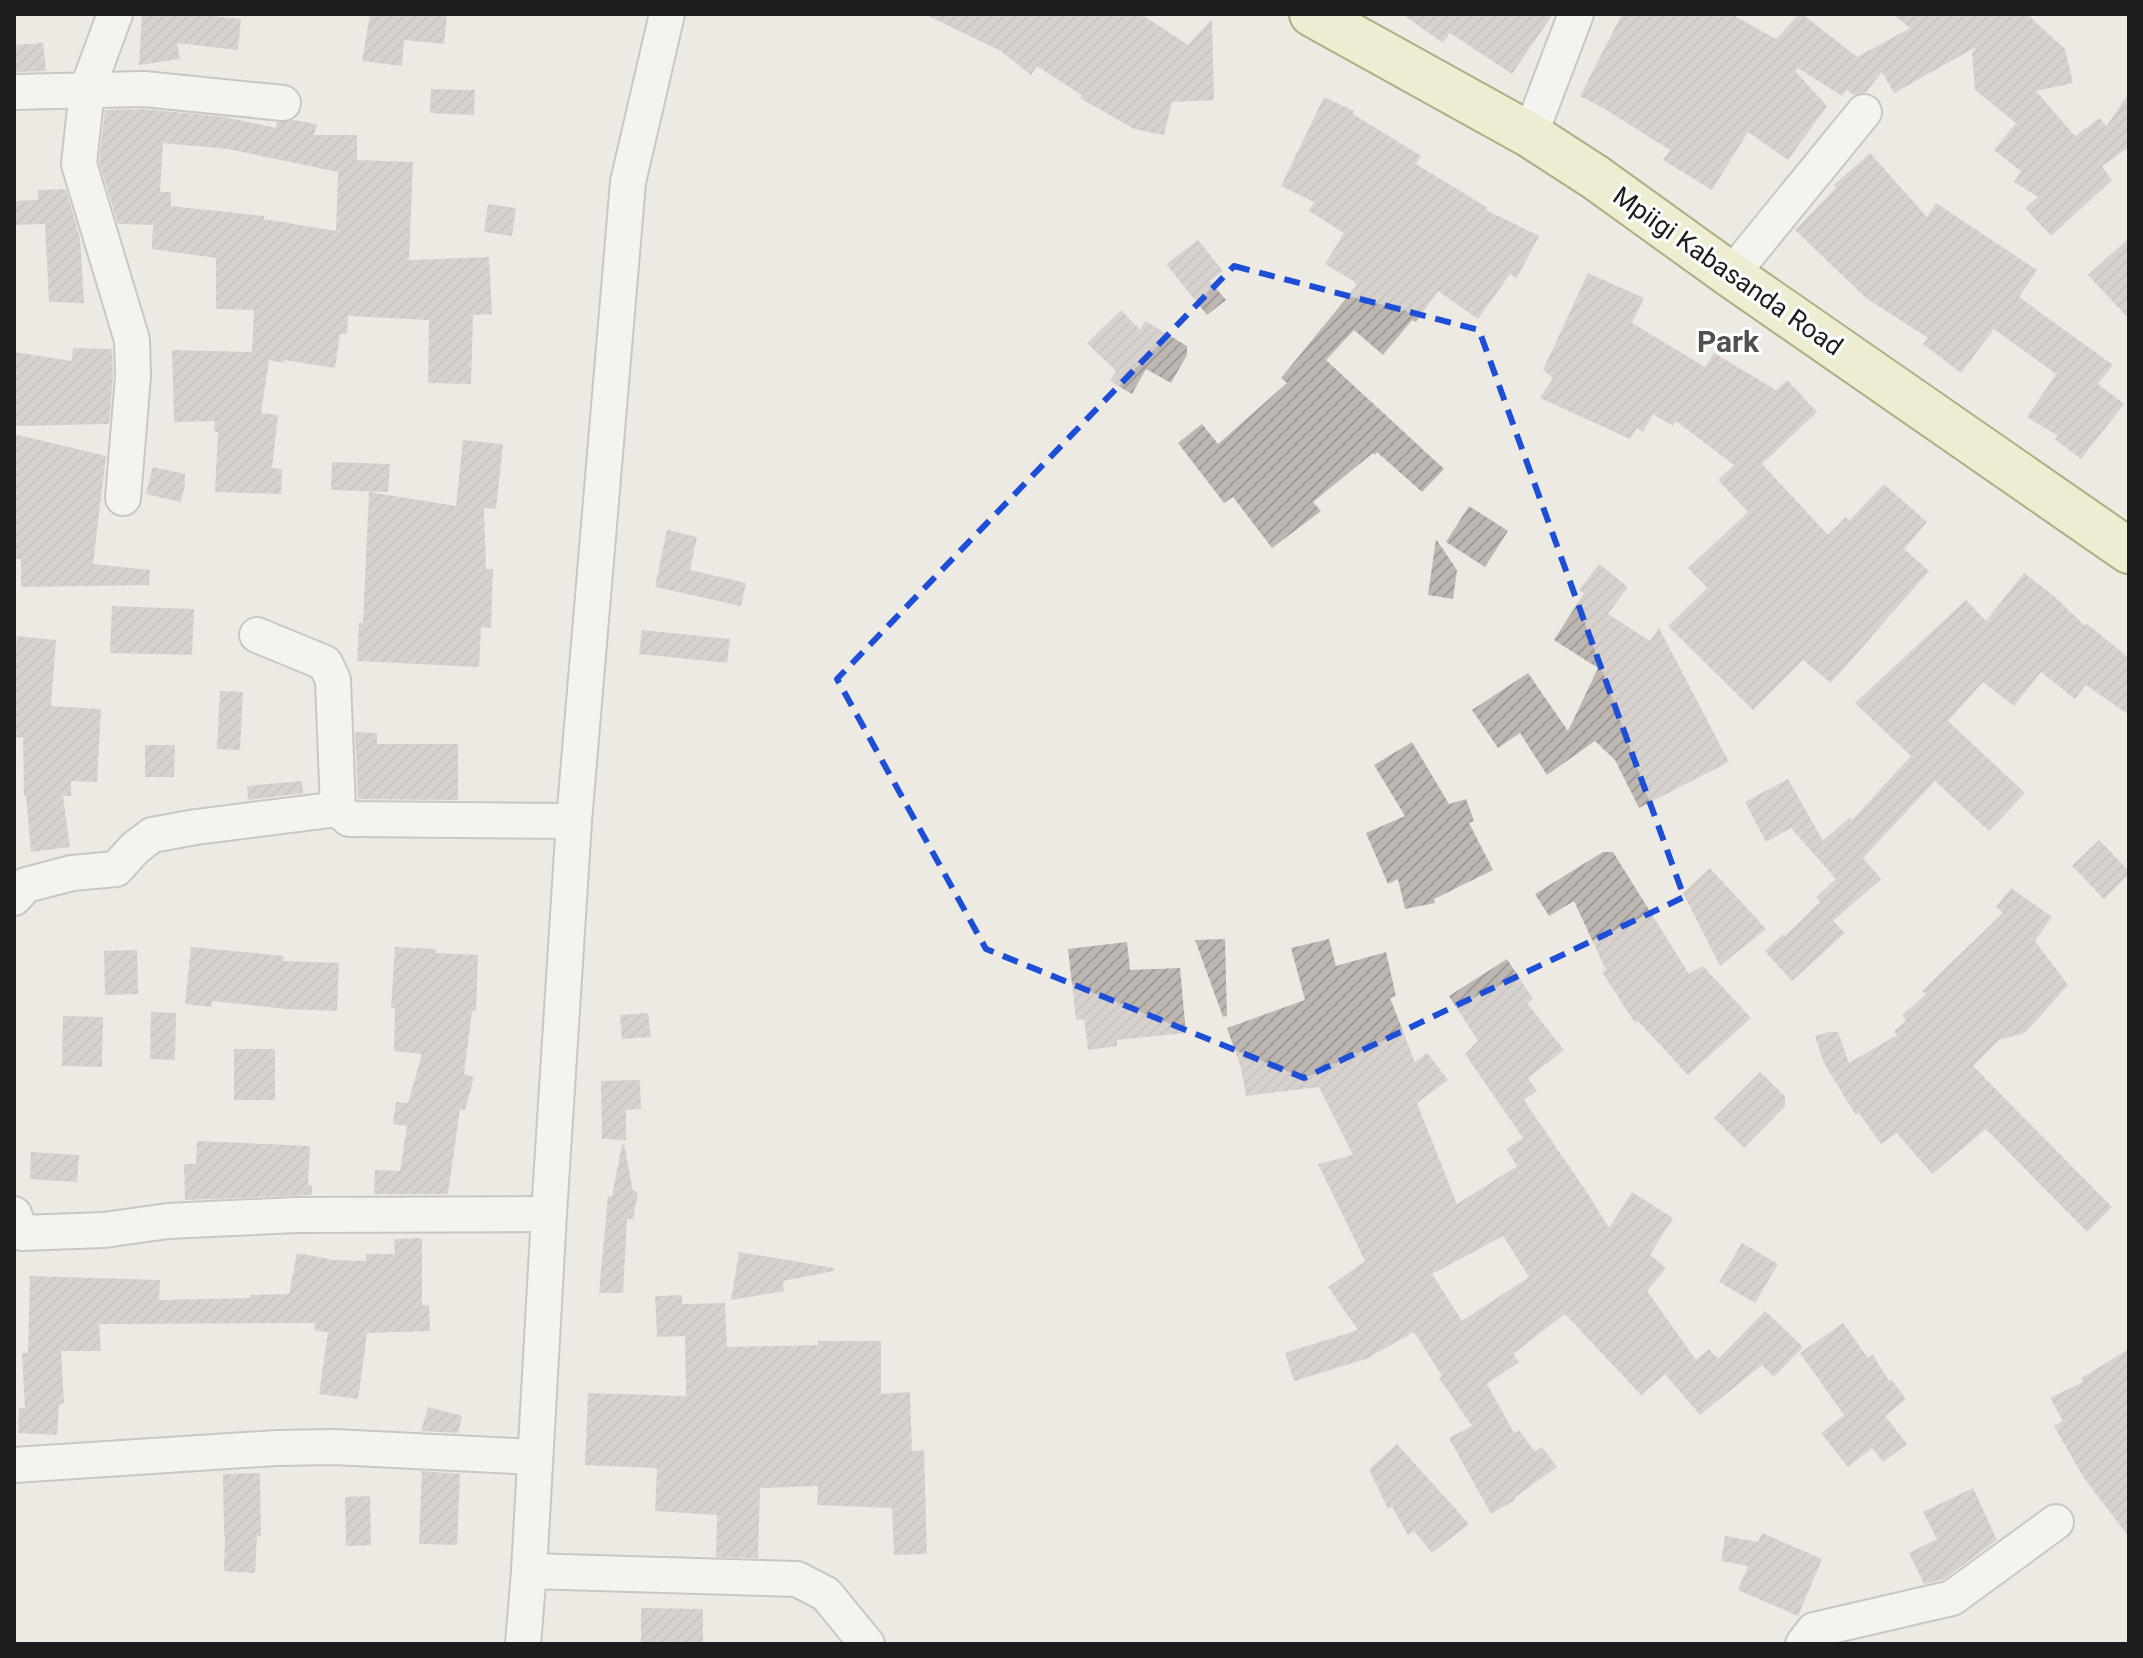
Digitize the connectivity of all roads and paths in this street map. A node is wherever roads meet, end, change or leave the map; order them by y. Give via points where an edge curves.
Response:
1 (115, 14) edge
2 (667, 14) edge
3 (1312, 14) edge
4 (1576, 14) edge
5 (87, 90) junction
6 (14, 92) edge
7 (283, 103) dead end
8 (1864, 112) dead end
9 (1530, 135) junction
10 (1731, 275) junction
11 (123, 498) dead end
12 (2129, 551) edge
13 (257, 635) dead end
14 (338, 809) junction
15 (574, 821) junction
16 (14, 898) edge
17 (14, 1214) edge
18 (549, 1214) junction
19 (535, 1457) junction
20 (14, 1465) edge
21 (2056, 1522) dead end
22 (529, 1571) junction
23 (523, 1644) edge
24 (867, 1644) edge
25 (1803, 1644) edge

1 - 5 street
2 - 15 street via 628,182
3 - 9 main road, Mpiigi Kabasanda Road
4 - 9 street
5 - 6 street
5 - 7 street via 144,89
5 - 11 street via 79,164 132,340
8 - 10 street
9 - 10 main road, Mpiigi Kabasanda Road
10 - 12 main road, Mpiigi Kabasanda Road
13 - 14 street via 325,663 333,680
14 - 15 street via 349,819
14 - 16 street via 152,835 116,869 26,885
15 - 18 street
17 - 18 street via 21,1233 60,1233 296,1215
18 - 19 street
19 - 20 street via 334,1447
19 - 22 street
21 - 25 street via 1952,1598 1814,1630
22 - 23 street
22 - 24 street via 797,1579 826,1594

